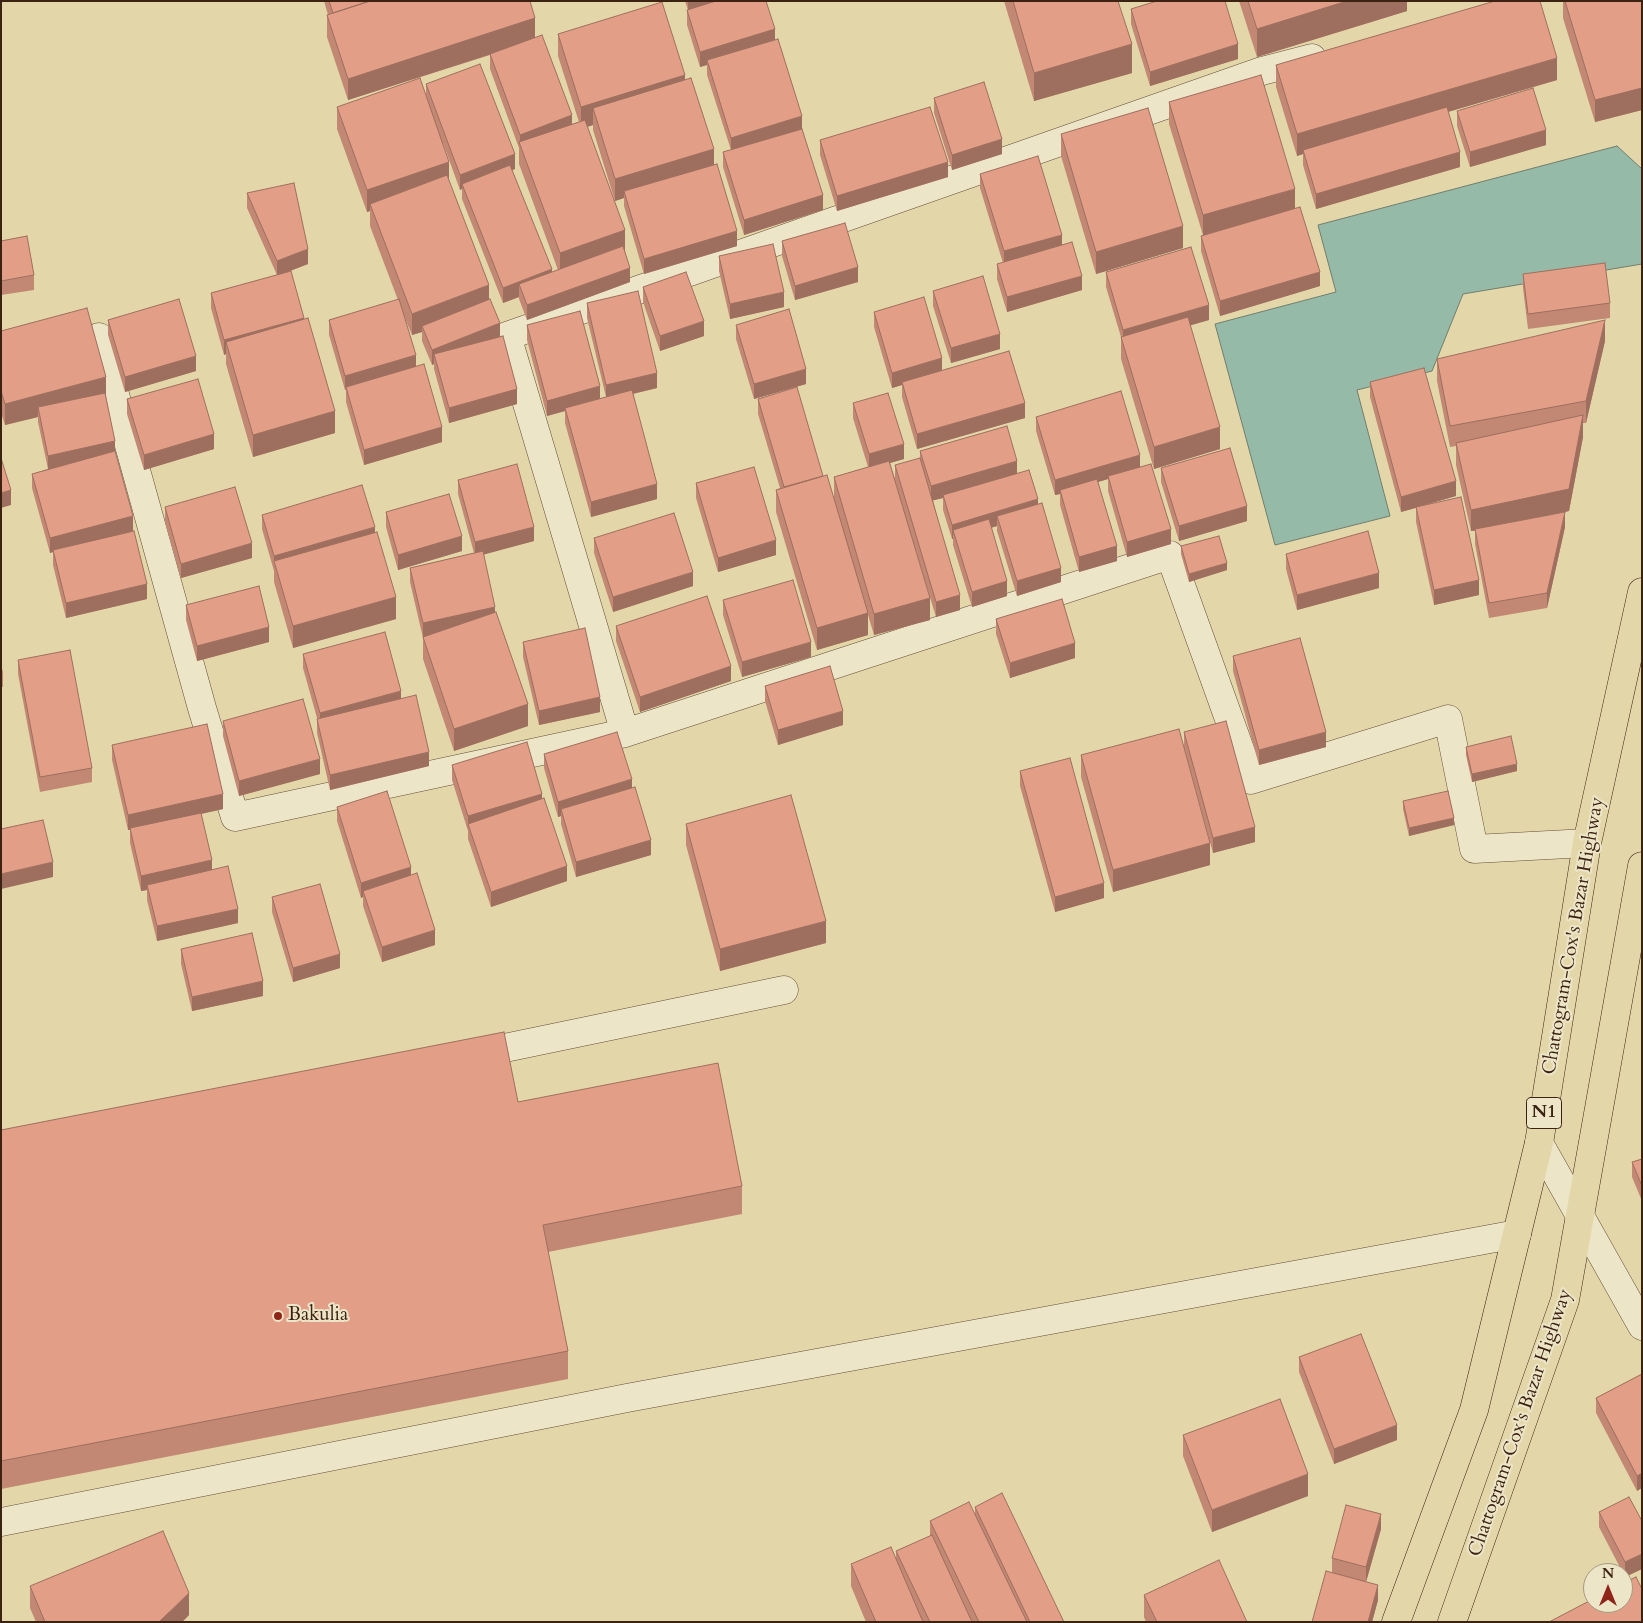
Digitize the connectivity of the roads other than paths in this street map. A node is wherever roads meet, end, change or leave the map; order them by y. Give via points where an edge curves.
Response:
1 (1338, 50) edge
2 (99, 337) dead end
3 (1642, 592) edge
4 (625, 733) junction
5 (1588, 843) junction
6 (1642, 866) edge
7 (784, 990) dead end
8 (452, 1058) edge
9 (1539, 1143) junction
10 (1581, 1219) junction
11 (1517, 1234) junction
12 (1642, 1326) edge
13 (1, 1522) edge
14 (1396, 1622) edge
15 (1452, 1622) edge

1 - 4 street via 1262,71 507,336
2 - 4 street via 235,818
3 - 5 highway, Chattogram-Cox's Bazar Highway / N1
4 - 5 street via 1170,555 1251,780 1448,719 1474,849
5 - 9 highway, Chattogram-Cox's Bazar Highway / N1
6 - 10 highway, Chattogram-Cox's Bazar Highway
7 - 8 street
9 - 10 street
9 - 11 highway, Chattogram-Cox's Bazar Highway / N1
10 - 12 street
10 - 15 highway, Chattogram-Cox's Bazar Highway via 1565,1300
11 - 13 street via 637,1396
11 - 14 highway, Chattogram-Cox's Bazar Highway / N1 via 1474,1410

